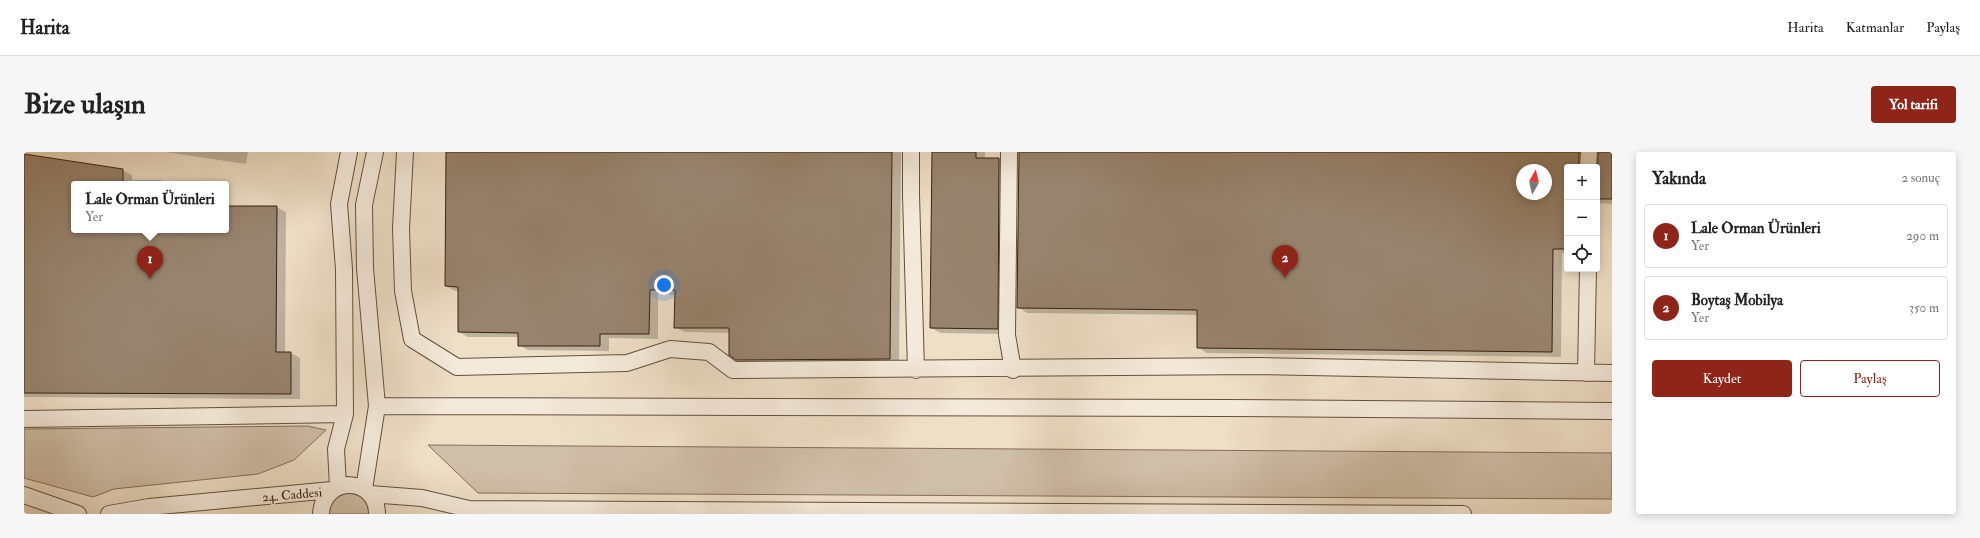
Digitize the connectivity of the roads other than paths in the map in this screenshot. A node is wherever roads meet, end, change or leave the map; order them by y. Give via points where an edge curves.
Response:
1 (349, 152) edge
2 (375, 152) edge
3 (406, 152) edge
4 (911, 152) edge
5 (1009, 152) edge
6 (1588, 152) edge
7 (1588, 164) edge
8 (1588, 272) edge
9 (916, 370) junction
10 (1013, 370) junction
11 (1612, 373) edge
12 (1586, 374) junction
13 (377, 406) junction
14 (1612, 412) edge
15 (345, 414) junction
16 (24, 419) edge
17 (335, 488) junction
18 (367, 491) junction
19 (24, 495) edge
20 (78, 514) edge
21 (109, 514) edge
22 (321, 514) edge
23 (377, 514) edge
24 (1463, 514) edge

1 - 15 street via 339,204 344,269
2 - 13 street via 364,205 365,252
3 - 9 street via 401,237 403,291 412,339 457,367 627,363 670,349 709,352 733,370
4 - 9 street
5 - 10 street via 1007,335
6 - 7 street
8 - 12 street
9 - 10 street
10 - 12 street via 1259,366
11 - 12 street
13 - 14 street via 1227,408
13 - 18 street
15 - 16 street
15 - 17 street via 336,449
17 - 18 street, 24. Caddesi via 352,485
17 - 21 street, 24. Caddesi via 149,507
17 - 22 street via 324,500
18 - 23 street via 376,505
18 - 24 street via 422,498 469,509
19 - 20 street

